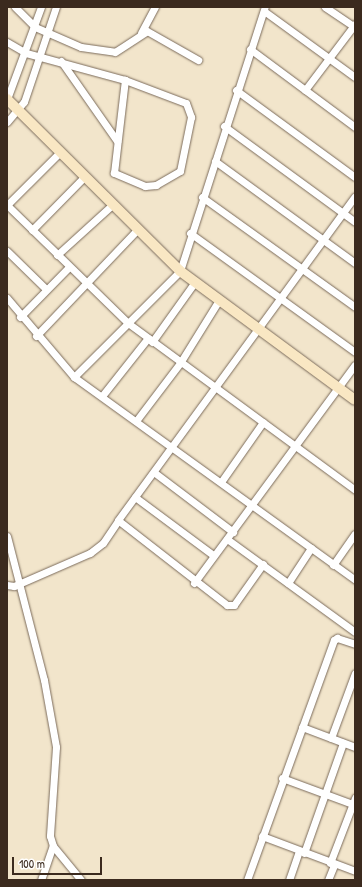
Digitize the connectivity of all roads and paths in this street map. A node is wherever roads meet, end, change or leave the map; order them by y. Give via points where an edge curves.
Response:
1 (15, 7) edge
2 (41, 7) edge
3 (56, 7) edge
4 (155, 7) edge
5 (325, 7) edge
6 (264, 9) edge
7 (36, 26) junction
8 (354, 26) edge
9 (48, 32) junction
10 (141, 32) junction
11 (7, 42) edge
12 (250, 49) junction
13 (26, 53) junction
14 (42, 56) junction
15 (329, 59) junction
16 (198, 60) dead end
17 (61, 62) junction
18 (355, 77) edge
19 (124, 80) junction
20 (236, 90) junction
21 (305, 90) junction
22 (7, 99) edge
23 (18, 111) junction
24 (7, 122) edge
25 (224, 126) junction
26 (355, 127) edge
27 (117, 141) junction
28 (59, 153) junction
29 (215, 161) junction
30 (84, 177) junction
31 (355, 177) edge
32 (355, 196) edge
33 (202, 197) junction
34 (7, 205) edge
35 (111, 206) junction
36 (343, 212) junction
37 (355, 222) edge
38 (32, 230) junction
39 (136, 231) junction
40 (190, 233) junction
41 (322, 239) junction
42 (7, 251) edge
43 (57, 255) junction
44 (355, 263) edge
45 (69, 267) junction
46 (301, 267) junction
47 (180, 271) junction
48 (195, 282) junction
49 (85, 283) junction
50 (46, 289) junction
51 (7, 298) edge
52 (280, 298) junction
53 (219, 300) junction
54 (355, 307) edge
55 (20, 317) junction
56 (128, 323) junction
57 (258, 329) junction
58 (36, 336) junction
59 (150, 340) junction
60 (355, 352) edge
61 (180, 362) junction
62 (355, 365) edge
63 (74, 377) junction
64 (215, 388) junction
65 (338, 388) junction
66 (102, 396) junction
67 (355, 400) edge
68 (136, 421) junction
69 (263, 422) junction
70 (297, 447) junction
71 (173, 448) junction
72 (155, 473) junction
73 (221, 482) junction
74 (355, 490) edge
75 (136, 497) junction
76 (252, 506) junction
77 (117, 522) junction
78 (233, 532) junction
79 (355, 534) edge
80 (7, 536) edge
81 (227, 539) junction
82 (310, 548) junction
83 (213, 555) junction
84 (263, 564) junction
85 (333, 565) junction
86 (355, 580) edge
87 (194, 583) junction
88 (288, 583) junction
89 (18, 584) junction
90 (7, 585) edge
91 (355, 632) edge
92 (355, 644) edge
93 (355, 673) edge
94 (302, 727) junction
95 (331, 738) junction
96 (343, 743) junction
97 (355, 747) edge
98 (282, 778) junction
99 (326, 794) junction
100 (354, 803) edge
101 (262, 836) junction
102 (53, 846) junction
103 (302, 852) junction
104 (332, 864) junction
105 (355, 871) edge
106 (41, 880) edge
107 (81, 880) edge
108 (248, 880) edge
109 (289, 880) edge
110 (328, 880) edge

1 - 7 street
2 - 7 street
3 - 9 street
4 - 10 street
5 - 8 street
6 - 12 street
6 - 15 street
7 - 9 street
7 - 13 street
8 - 15 street
9 - 10 street via 81,47 106,52 123,50
9 - 14 street
10 - 16 street via 147,32
11 - 13 street
12 - 20 street
12 - 21 street
13 - 14 street
13 - 22 street
14 - 17 street
14 - 23 street
15 - 18 street
15 - 21 street
17 - 19 street
17 - 27 street
19 - 27 street
19 - 27 street via 186,103 191,117 180,171 156,185 145,186 116,177 113,169
20 - 25 street
20 - 31 street
21 - 26 street
22 - 23 main road
23 - 24 street
23 - 28 main road
25 - 29 street
25 - 36 street
28 - 30 main road
28 - 34 street
29 - 33 street
29 - 41 street
30 - 35 main road
30 - 38 street
32 - 36 street
33 - 40 street
33 - 46 street
34 - 38 street
35 - 39 main road
35 - 43 street
36 - 37 street
36 - 41 street
38 - 43 street
39 - 47 main road
39 - 49 street
40 - 47 street
40 - 52 street
41 - 44 street
41 - 46 street
42 - 50 street
43 - 45 street
45 - 49 street
45 - 50 street
46 - 52 street
46 - 54 street
47 - 48 main road
47 - 56 street
48 - 53 main road
48 - 59 street
49 - 56 street
49 - 58 street
50 - 55 street
51 - 55 street
52 - 57 street
52 - 60 street
53 - 57 main road
53 - 61 street
55 - 58 street
56 - 59 street
56 - 63 street
57 - 64 street
57 - 65 main road
58 - 63 street
59 - 61 street
59 - 66 street
61 - 64 street
61 - 68 street
62 - 65 street
63 - 66 street
64 - 69 street
64 - 71 street
65 - 67 main road
65 - 70 street
66 - 68 street
68 - 71 street
69 - 70 street
69 - 73 street
70 - 74 street
70 - 76 street
71 - 72 street
71 - 73 street
72 - 75 street
72 - 78 street
73 - 76 street
75 - 77 street
75 - 83 street
76 - 78 street
76 - 82 street
77 - 87 street
77 - 89 street via 103,543 90,554
78 - 81 street
79 - 85 street
80 - 89 street
81 - 83 street
81 - 84 street
82 - 85 street
82 - 88 street
83 - 87 street
84 - 87 street via 232,605
84 - 88 street
85 - 86 street
88 - 91 street
89 - 90 street
89 - 102 street via 44,680 56,747 49,827
92 - 94 street via 335,639
93 - 95 street
94 - 95 street
94 - 98 street
95 - 96 street
96 - 97 street
96 - 99 street
98 - 99 street
98 - 101 street
99 - 100 street
99 - 103 street
100 - 104 street
101 - 103 street
101 - 108 street
102 - 106 street
102 - 107 street
103 - 104 street
103 - 109 street
104 - 105 street
104 - 110 street

